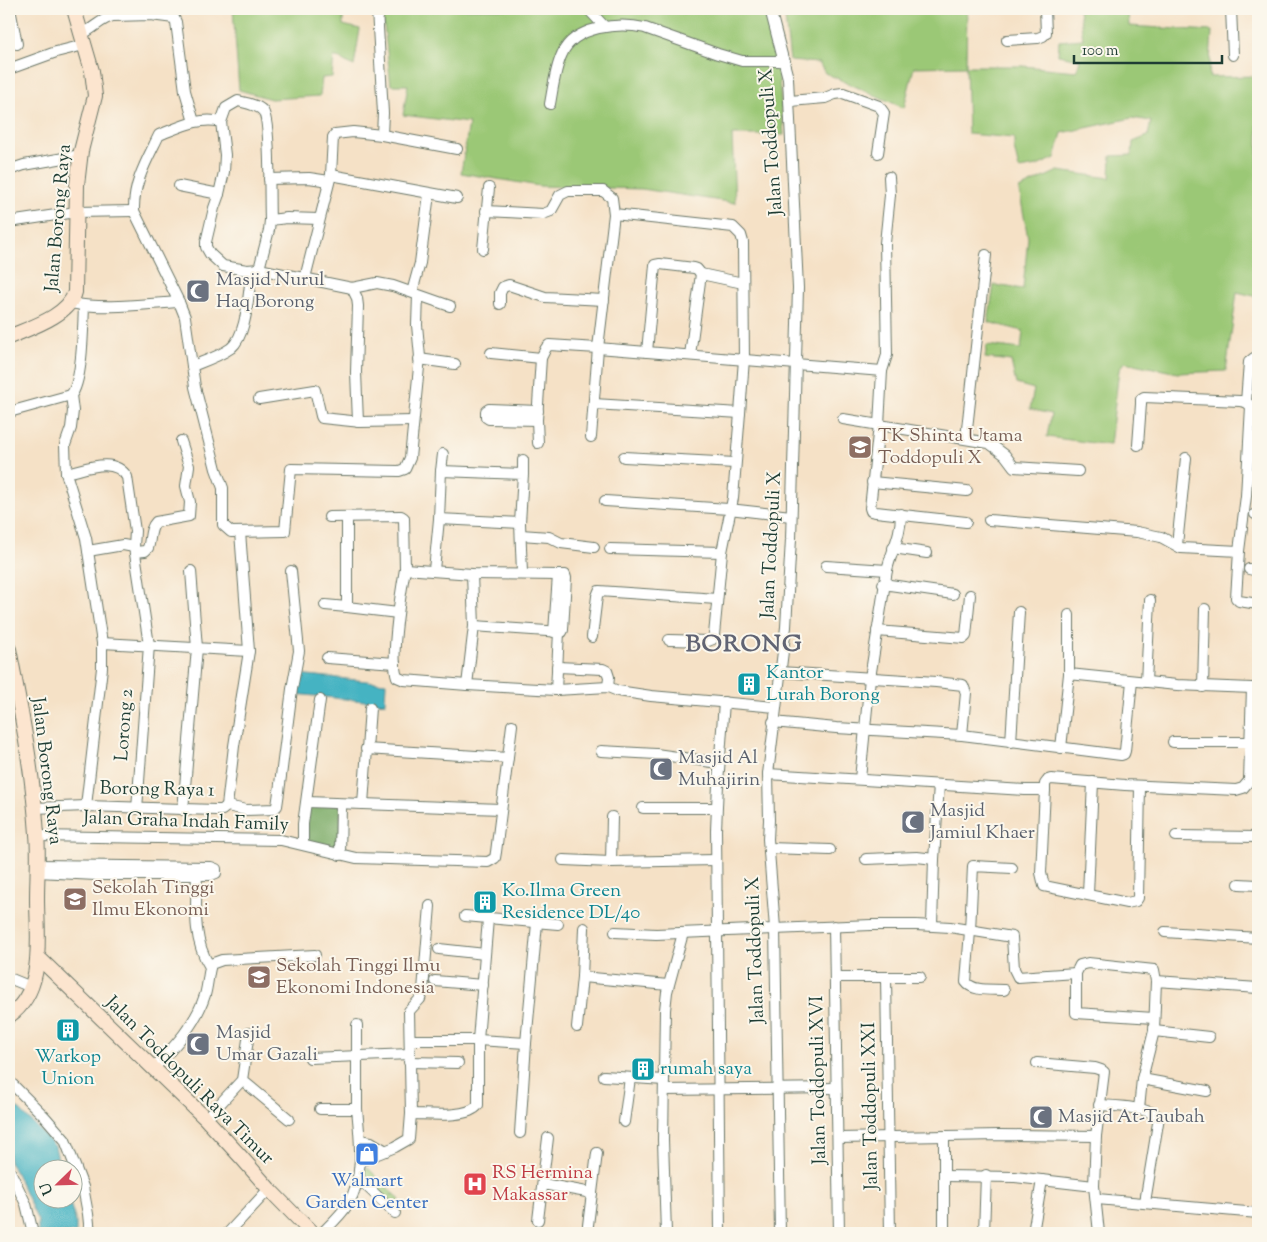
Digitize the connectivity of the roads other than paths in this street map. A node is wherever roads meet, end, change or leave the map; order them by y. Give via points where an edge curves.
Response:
1 (10, 9) edge
2 (74, 9) edge
3 (588, 9) edge
4 (770, 9) edge
5 (1045, 9) edge
6 (1231, 9) edge
7 (377, 10) edge
8 (604, 26) junction
9 (83, 39) junction
10 (1007, 40) dead end
11 (17, 44) dead end
12 (1233, 55) dead end
13 (785, 61) junction
14 (9, 69) edge
15 (790, 101) junction
16 (550, 104) dead end
17 (194, 122) junction
18 (221, 122) junction
19 (382, 135) junction
20 (457, 149) dead end
21 (80, 154) junction
22 (878, 154) dead end
23 (9, 170) edge
24 (889, 176) dead end
25 (330, 178) junction
26 (269, 179) junction
27 (180, 186) dead end
28 (490, 188) dead end
29 (219, 194) junction
30 (429, 194) junction
31 (457, 198) dead end
32 (486, 211) junction
33 (76, 212) junction
34 (134, 212) junction
35 (614, 214) junction
36 (319, 219) junction
37 (270, 220) junction
38 (9, 222) edge
39 (484, 249) dead end
40 (986, 255) dead end
41 (255, 269) junction
42 (701, 274) junction
43 (305, 278) junction
44 (743, 283) junction
45 (352, 288) junction
46 (415, 293) junction
47 (604, 300) junction
48 (179, 302) junction
49 (500, 304) dead end
50 (77, 305) junction
51 (450, 306) dead end
52 (9, 337) edge
53 (598, 348) junction
54 (647, 352) junction
55 (491, 353) dead end
56 (690, 355) junction
57 (541, 358) junction
58 (1258, 358) edge
59 (419, 359) junction
60 (744, 359) junction
61 (455, 364) dead end
62 (797, 364) junction
63 (192, 366) junction
64 (882, 371) junction
65 (71, 395) junction
66 (259, 399) dead end
67 (594, 404) junction
68 (1252, 405) edge
69 (9, 412) edge
70 (740, 413) junction
71 (843, 420) dead end
72 (413, 421) junction
73 (358, 422) junction
74 (879, 425) junction
75 (591, 436) dead end
76 (966, 438) junction
77 (181, 441) dead end
78 (538, 443) dead end
79 (1138, 445) dead end
80 (443, 454) dead end
81 (624, 457) dead end
82 (1186, 458) dead end
83 (523, 460) dead end
84 (735, 463) junction
85 (441, 471) junction
86 (1078, 471) dead end
87 (66, 473) junction
88 (523, 474) junction
89 (872, 482) junction
90 (967, 491) dead end
91 (605, 501) dead end
92 (729, 509) junction
93 (901, 514) junction
94 (792, 516) junction
95 (329, 517) dead end
96 (347, 517) junction
97 (439, 519) junction
98 (989, 520) dead end
99 (966, 522) dead end
100 (520, 523) junction
101 (240, 532) junction
102 (521, 535) junction
103 (1177, 545) junction
104 (594, 547) dead end
105 (610, 548) dead end
106 (893, 548) junction
107 (135, 549) junction
108 (88, 551) junction
109 (1239, 551) junction
110 (722, 552) junction
111 (927, 552) dead end
112 (826, 566) dead end
113 (405, 569) junction
114 (434, 570) junction
115 (887, 570) junction
116 (191, 571) dead end
117 (291, 571) dead end
118 (522, 573) junction
119 (472, 574) junction
120 (883, 584) junction
121 (953, 594) dead end
122 (970, 595) dead end
123 (717, 599) junction
124 (1150, 600) dead end
125 (1258, 604) edge
126 (325, 606) dead end
127 (347, 607) junction
128 (1205, 609) dead end
129 (1019, 612) dead end
130 (398, 613) junction
131 (1069, 616) dead end
132 (474, 626) junction
133 (877, 631) junction
134 (556, 632) junction
135 (592, 637) dead end
136 (669, 640) dead end
137 (102, 643) junction
138 (149, 645) junction
139 (197, 648) junction
140 (9, 649) edge
141 (248, 651) junction
142 (327, 658) dead end
143 (395, 663) junction
144 (557, 667) junction
145 (780, 672) junction
146 (1069, 674) junction
147 (870, 678) junction
148 (1132, 680) junction
149 (1146, 682) junction
150 (467, 685) junction
151 (608, 687) junction
152 (1203, 687) junction
153 (1255, 688) edge
154 (556, 690) junction
155 (320, 700) dead end
156 (724, 702) junction
157 (775, 707) junction
158 (370, 708) dead end
159 (773, 722) junction
160 (512, 725) dead end
161 (866, 730) junction
162 (962, 735) junction
163 (1011, 742) junction
164 (1173, 742) dead end
165 (1251, 742) junction
166 (1062, 748) junction
167 (366, 749) junction
168 (601, 751) dead end
169 (508, 758) junction
170 (719, 763) junction
171 (768, 774) junction
172 (860, 779) junction
173 (1093, 782) junction
174 (939, 785) junction
175 (1140, 786) junction
176 (1045, 790) junction
177 (307, 802) junction
178 (363, 804) junction
179 (342, 805) junction
180 (86, 806) junction
181 (227, 806) junction
182 (35, 808) junction
183 (643, 808) dead end
184 (716, 808) junction
185 (137, 809) junction
186 (501, 809) junction
187 (183, 810) junction
188 (612, 818) dead end
189 (38, 836) junction
190 (1176, 836) dead end
191 (1258, 837) edge
192 (303, 844) junction
193 (769, 848) junction
194 (830, 850) dead end
195 (340, 855) junction
196 (934, 858) junction
197 (866, 859) dead end
198 (563, 860) dead end
199 (716, 860) junction
200 (611, 862) junction
201 (1012, 868) dead end
202 (38, 869) junction
203 (197, 875) junction
204 (1239, 884) dead end
205 (1258, 885) edge
206 (1088, 894) junction
207 (430, 906) dead end
208 (464, 916) dead end
209 (488, 919) junction
210 (537, 923) junction
211 (558, 924) dead end
212 (932, 925) junction
213 (834, 926) junction
214 (584, 928) dead end
215 (776, 928) junction
216 (716, 930) junction
217 (970, 931) junction
218 (615, 932) dead end
219 (1165, 932) dead end
220 (683, 933) junction
221 (1258, 938) edge
222 (439, 949) dead end
223 (485, 954) junction
224 (315, 955) dead end
225 (38, 957) junction
226 (210, 967) junction
227 (1076, 973) junction
228 (582, 977) junction
229 (835, 977) junction
230 (886, 977) junction
231 (920, 977) dead end
232 (9, 978) edge
233 (435, 981) dead end
234 (1156, 981) junction
235 (483, 985) junction
236 (668, 985) junction
237 (31, 987) junction
238 (1258, 988) edge
239 (1004, 990) dead end
240 (10, 1017) edge
241 (1154, 1018) junction
242 (357, 1025) dead end
243 (576, 1026) dead end
244 (1154, 1031) junction
245 (249, 1033) dead end
246 (1209, 1037) dead end
247 (410, 1040) junction
248 (478, 1040) junction
249 (526, 1043) junction
250 (357, 1056) junction
251 (310, 1058) dead end
252 (410, 1058) junction
253 (458, 1063) dead end
254 (1037, 1063) dead end
255 (154, 1068) junction
256 (604, 1076) dead end
257 (630, 1078) junction
258 (1142, 1079) junction
259 (9, 1080) edge
260 (242, 1080) junction
261 (664, 1085) junction
262 (778, 1088) junction
263 (836, 1088) junction
264 (719, 1089) junction
265 (1207, 1092) dead end
266 (1099, 1105) junction
267 (320, 1109) dead end
268 (357, 1109) junction
269 (1139, 1109) junction
270 (411, 1114) junction
271 (206, 1119) junction
272 (289, 1119) dead end
273 (624, 1122) dead end
274 (520, 1133) dead end
275 (1096, 1136) junction
276 (944, 1137) junction
277 (548, 1138) dead end
278 (838, 1138) junction
279 (889, 1138) junction
280 (360, 1140) junction
281 (386, 1150) junction
282 (598, 1153) dead end
283 (360, 1162) junction
284 (9, 1169) edge
285 (986, 1175) junction
286 (944, 1176) junction
287 (358, 1178) junction
288 (1042, 1180) junction
289 (543, 1184) junction
290 (1094, 1186) junction
291 (269, 1189) junction
292 (372, 1191) junction
293 (354, 1193) junction
294 (592, 1193) junction
295 (1097, 1199) junction
296 (1145, 1202) junction
297 (395, 1213) dead end
298 (1258, 1213) edge
299 (538, 1220) dead end
300 (33, 1233) edge
301 (90, 1233) edge
302 (228, 1233) edge
303 (312, 1233) edge
304 (322, 1233) edge
305 (587, 1233) edge
306 (666, 1233) edge
307 (720, 1233) edge
308 (780, 1233) edge
309 (839, 1233) edge
310 (890, 1233) edge
311 (944, 1233) edge
312 (984, 1233) edge
313 (1033, 1233) edge
314 (1099, 1233) edge

1 - 11 street
2 - 9 main road, Jalan Borong Raya
3 - 8 street
4 - 13 street, Jalan Toddopuli X
5 - 10 street via 1044,36
6 - 12 street
7 - 19 street
8 - 13 street via 634,25 742,61
8 - 16 street via 586,32 565,47
9 - 14 street
9 - 17 street via 113,16 174,18 185,91
9 - 21 main road, Jalan Borong Raya via 92,71 94,96
13 - 15 street, Jalan Toddopuli X
15 - 22 street via 843,93 879,106 884,114
15 - 62 street, Jalan Toddopuli X via 798,288
17 - 18 street
17 - 34 street via 159,135 140,173
18 - 26 street via 226,108 238,101 263,111 267,124
18 - 29 street via 225,156
19 - 20 street
19 - 25 street via 335,134
21 - 23 street
21 - 33 main road, Jalan Borong Raya
24 - 64 street via 885,243 887,355
25 - 26 street
25 - 30 street
25 - 36 street
26 - 37 street
27 - 29 street
28 - 32 street
29 - 41 street via 206,247 223,266
30 - 31 street
30 - 46 street
32 - 35 street via 543,214 551,211 560,195 568,191 608,194 612,198
32 - 39 street
33 - 34 street
33 - 38 street
33 - 50 main road, Jalan Borong Raya
34 - 48 street
35 - 44 street via 733,228 742,235
35 - 47 street
36 - 37 street
36 - 43 street
37 - 41 street
40 - 76 street
41 - 43 street
41 - 63 street via 238,340 232,348
42 - 44 street
42 - 54 street via 694,268 656,266
42 - 56 street
43 - 45 street
44 - 60 street
45 - 46 street via 377,283
45 - 73 street via 358,306
46 - 51 street
46 - 59 street
47 - 49 street via 545,298 509,285 500,293
47 - 53 street
48 - 50 street
48 - 63 street via 185,317
50 - 52 main road, Jalan Borong Raya
50 - 65 street via 82,351 76,389
53 - 54 street
53 - 57 street via 549,345
53 - 67 street
54 - 56 street
55 - 57 street
56 - 60 street
57 - 78 street
58 - 68 street via 1249,362
59 - 61 street
59 - 72 street
60 - 62 street
60 - 70 street
62 - 64 street
62 - 94 street, Jalan Toddopuli X
63 - 101 street via 223,488 224,525 231,532
64 - 74 street
65 - 69 street
65 - 87 street via 73,411 65,445
66 - 73 street via 315,390 322,418
67 - 70 street
67 - 75 street
68 - 79 street via 1144,397
68 - 109 street
70 - 84 street
71 - 74 street
72 - 73 street
72 - 101 street via 410,458 405,469 291,470 285,531
74 - 76 street
74 - 89 street
76 - 86 street via 989,443 1006,455 1014,467
77 - 107 street via 189,466 186,486 189,516 156,522 148,548 144,551
80 - 85 street
81 - 84 street
82 - 103 street
83 - 88 street
84 - 92 street via 733,498
85 - 88 street
85 - 97 street
87 - 107 street, Lorong 2 via 110,464 123,470 130,495
87 - 108 street
88 - 100 street
89 - 90 street
89 - 93 street via 871,511
91 - 92 street
92 - 94 street
92 - 110 street
93 - 99 street
93 - 106 street via 900,535
94 - 145 street, Jalan Toddopuli X via 786,627
95 - 96 street
96 - 113 street via 404,518
96 - 127 street
97 - 100 street
97 - 114 street
98 - 103 street via 1153,534
100 - 102 street
101 - 141 street
102 - 104 street via 549,537 561,543
102 - 118 street
103 - 109 street via 1188,549
105 - 110 street
106 - 111 street
106 - 115 street
107 - 108 street via 123,545
107 - 138 street, Lorong 2
108 - 137 street
109 - 125 street via 1236,598 1239,602
110 - 123 street
112 - 115 street
113 - 114 street
113 - 130 street
114 - 119 street
115 - 120 street
116 - 139 street
117 - 181 street, Borong Raya 1 via 299,651 275,808 246,810
118 - 119 street
118 - 134 street via 565,575 563,630
119 - 132 street
120 - 121 street
120 - 133 street
122 - 133 street via 964,638
123 - 135 street via 599,592
123 - 136 street via 713,638
124 - 149 street
126 - 127 street
127 - 130 street
128 - 152 street
129 - 163 street
130 - 143 street
131 - 146 street
132 - 134 street
132 - 150 street
133 - 147 street
134 - 144 street
137 - 138 street
137 - 180 street
138 - 139 street
138 - 185 street, Lorong 2
139 - 141 street
139 - 187 street
140 - 182 main road, Jalan Borong Raya
141 - 181 street
142 - 143 street
143 - 150 street via 397,677 404,680
144 - 151 street via 603,669 607,671
144 - 154 street
145 - 147 street
145 - 157 street, Jalan Toddopuli X
146 - 148 street
146 - 166 street
147 - 161 street
147 - 162 street via 963,685 966,693
148 - 149 street
148 - 166 street via 1124,754
149 - 152 street
150 - 154 street
151 - 154 street
151 - 156 street via 651,696
152 - 153 street
153 - 165 street
155 - 177 street, Jalan Graha Indah Family
156 - 157 street
156 - 170 street
157 - 159 street, Jalan Toddopuli X
158 - 167 street
159 - 161 street
159 - 171 street, Jalan Toddopuli X
160 - 169 street, Jalan Graha Indah Family
161 - 162 street
161 - 172 street
162 - 163 street
163 - 166 street
164 - 165 street
165 - 175 street via 1249,781 1243,788
167 - 169 street
167 - 178 street
168 - 170 street via 656,754
169 - 186 street, Jalan Graha Indah Family
170 - 184 street
171 - 172 street
171 - 193 street, Jalan Toddopuli X
172 - 174 street
173 - 175 street
173 - 176 street via 1051,779 1045,784
173 - 206 street
174 - 176 street
174 - 196 street
175 - 206 street via 1138,898 1127,903
176 - 206 street via 1042,884 1048,888
177 - 179 street, Jalan Graha Indah Family
177 - 192 street, Jalan Graha Indah Family
178 - 179 street, Jalan Graha Indah Family
178 - 186 street, Jalan Graha Indah Family
179 - 195 street
180 - 182 street, Borong Raya 1
180 - 185 street, Borong Raya 1
181 - 187 street, Borong Raya 1 via 222,810
182 - 189 main road, Jalan Borong Raya
183 - 184 street
184 - 199 street
185 - 187 street, Borong Raya 1
186 - 195 street, Jalan Graha Indah Family via 495,858 492,860 364,859
188 - 200 street
189 - 192 street, Jalan Graha Indah Family via 281,840
189 - 202 main road, Jalan Borong Raya
190 - 191 street
192 - 195 street, Jalan Graha Indah Family
193 - 194 street
193 - 215 street, Jalan Toddopuli X
196 - 197 street
196 - 212 street
198 - 200 street
199 - 200 street
199 - 216 street
201 - 217 street via 973,866
202 - 203 street via 96,875
202 - 203 street via 216,869 216,873 211,875
202 - 225 main road, Jalan Borong Raya
203 - 226 street via 197,937
204 - 205 street
207 - 247 street via 423,990 409,1011
208 - 209 street
209 - 210 street
209 - 223 street
210 - 211 street
210 - 249 street
212 - 213 street
212 - 217 street
213 - 215 street
213 - 229 street, Jalan Toddopuli XVI
214 - 228 street
215 - 216 street
215 - 262 street, Jalan Toddopuli X
216 - 220 street
216 - 264 street
217 - 227 street via 1012,937 1014,969 1018,977
217 - 239 street via 967,985
218 - 220 street
219 - 221 street
220 - 236 street
222 - 223 street
223 - 235 street
224 - 226 street via 222,960
225 - 237 main road, Jalan Borong Raya
225 - 255 main road, Jalan Toddopuli Raya Timur
226 - 255 street via 205,995 194,1019
227 - 234 street via 1080,965 1088,963 1154,970
227 - 241 street via 1076,1013
228 - 236 street
228 - 243 street
229 - 230 street
229 - 263 street, Jalan Toddopuli XVI
230 - 231 street
230 - 279 street, Jalan Toddopuli XXI
232 - 237 street
233 - 235 street
234 - 238 street
234 - 241 street
235 - 248 street
236 - 261 street
237 - 240 main road
241 - 244 street
242 - 250 street
244 - 246 street
244 - 258 street
245 - 260 street
247 - 248 street
247 - 252 street
248 - 249 street
248 - 270 street via 478,1105 475,1109 464,1114
249 - 274 street
250 - 251 street
250 - 252 street
250 - 268 street
252 - 253 street
252 - 270 street
254 - 266 street via 1104,1072
255 - 271 main road, Jalan Toddopuli Raya Timur
256 - 257 street
257 - 261 street
257 - 273 street
258 - 265 street
258 - 269 street
259 - 301 street via 66,1140 82,1188
260 - 271 street
260 - 272 street
261 - 264 street
261 - 306 street
262 - 263 street
262 - 264 street
262 - 308 street, Jalan Toddopuli X
263 - 278 street, Jalan Toddopuli XVI
264 - 307 street
266 - 269 street
266 - 275 street
267 - 268 street
268 - 280 street
269 - 296 street via 1159,1117
270 - 281 street via 409,1139
271 - 291 main road, Jalan Toddopuli Raya Timur
275 - 276 street
275 - 290 street
276 - 279 street
276 - 286 street
276 - 311 street
277 - 289 street
278 - 279 street
278 - 309 street, Jalan Toddopuli XVI
279 - 310 street, Jalan Toddopuli XXI
280 - 281 street
280 - 283 street
281 - 283 street
282 - 294 street
283 - 287 street
284 - 300 street via 26,1204
285 - 286 street
285 - 288 street
285 - 312 street
286 - 311 street
287 - 292 street
287 - 293 street
288 - 290 street
288 - 313 street
289 - 294 street
289 - 299 street
290 - 295 street
291 - 302 street
291 - 303 main road, Jalan Toddopuli Raya Timur
292 - 293 street
292 - 297 street
293 - 304 street
294 - 305 street
295 - 296 street
295 - 314 street
296 - 298 street

